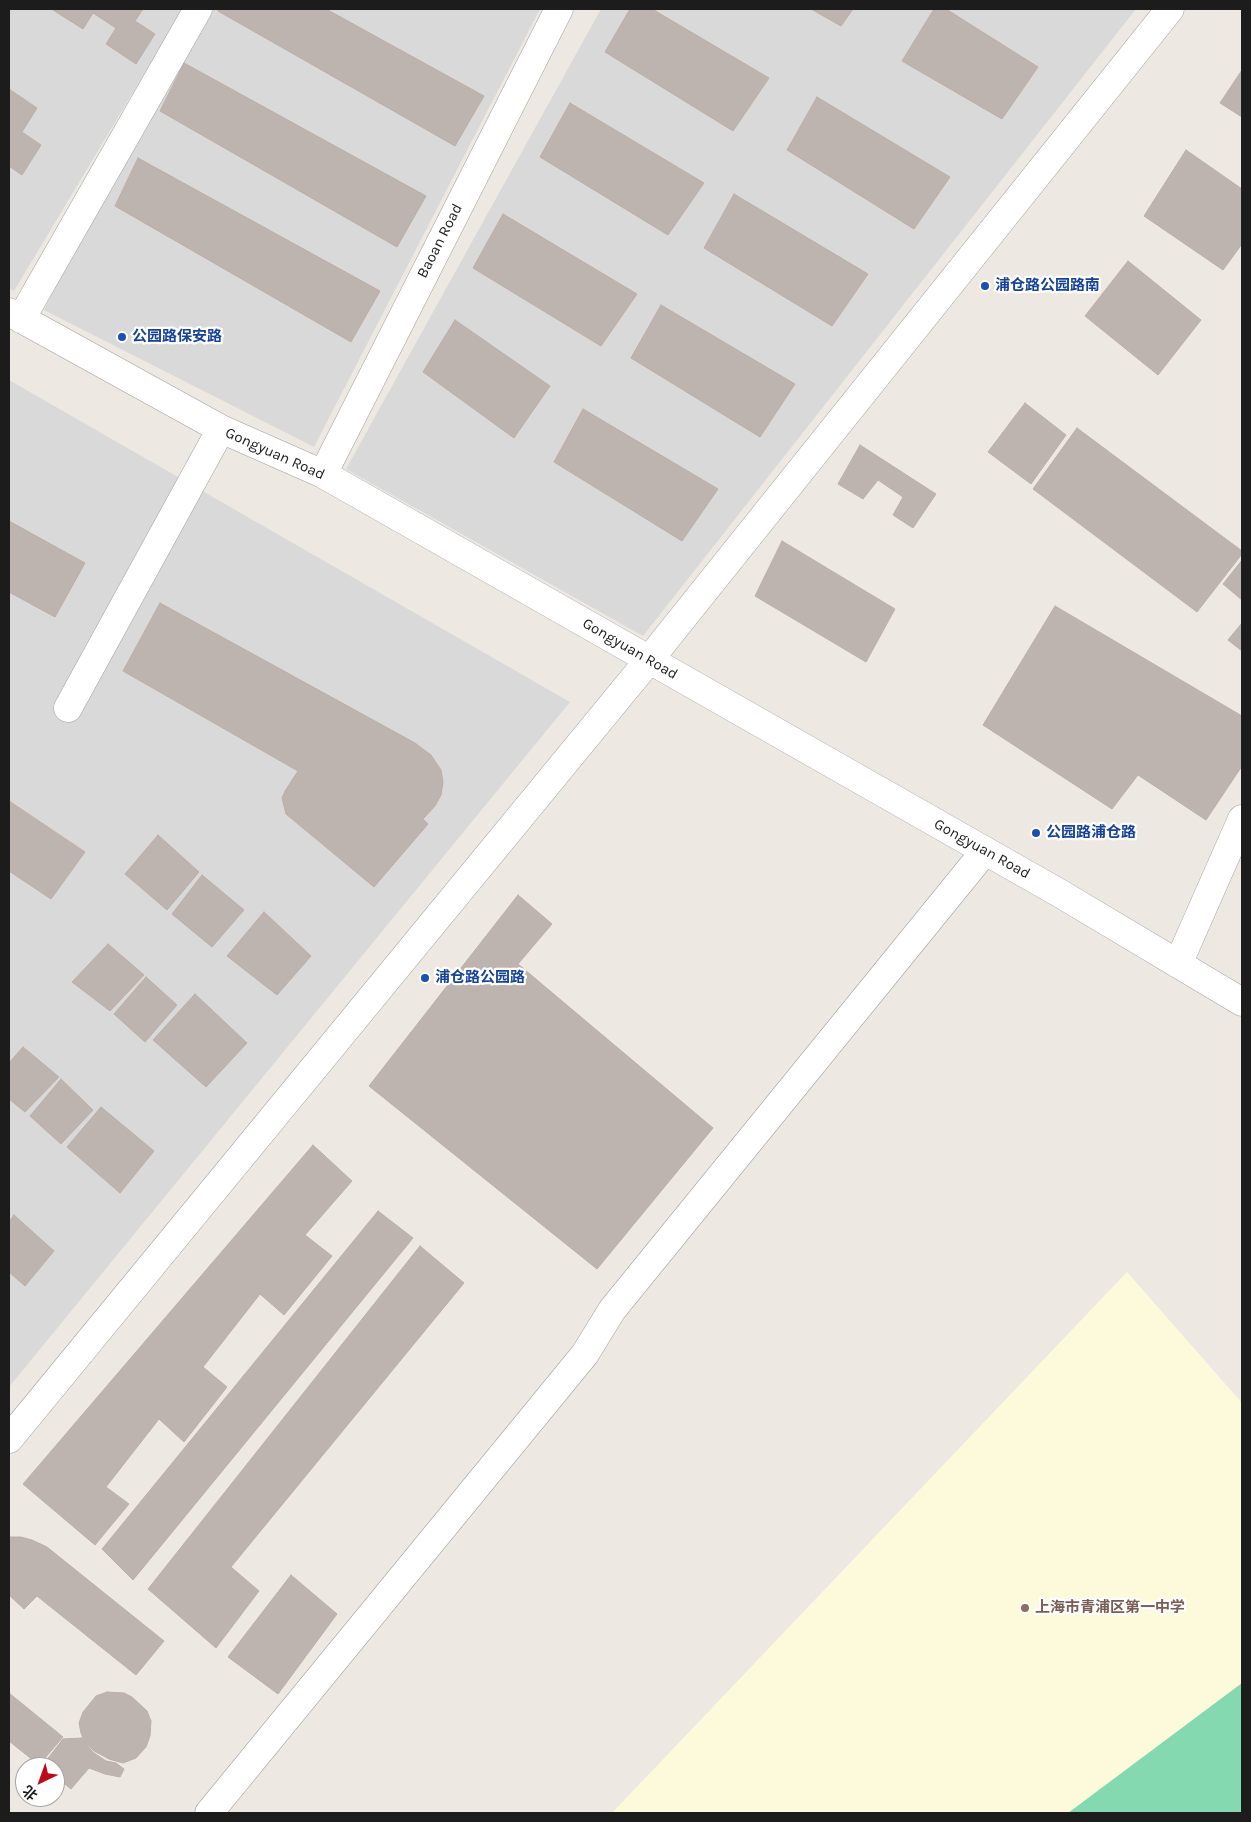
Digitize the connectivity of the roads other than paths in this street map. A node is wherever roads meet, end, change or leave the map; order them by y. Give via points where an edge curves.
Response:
1 (198, 9) edge
2 (559, 9) edge
3 (1170, 9) edge
4 (15, 316) edge
5 (221, 429) junction
6 (323, 474) junction
7 (650, 660) junction
8 (68, 708) dead end
9 (1242, 820) edge
10 (985, 851) junction
11 (1178, 964) junction
12 (1242, 1002) edge
13 (9, 1439) edge
14 (209, 1813) edge

1 - 4 street
2 - 6 street, Baoan Road
3 - 7 street
4 - 5 street, Gongyuan Road
5 - 6 street, Gongyuan Road
5 - 8 street
6 - 7 street, Gongyuan Road
7 - 10 street, Gongyuan Road
7 - 13 street
9 - 11 street
10 - 11 street, Gongyuan Road
10 - 14 street via 612,1310 585,1354
11 - 12 street, Gongyuan Road

